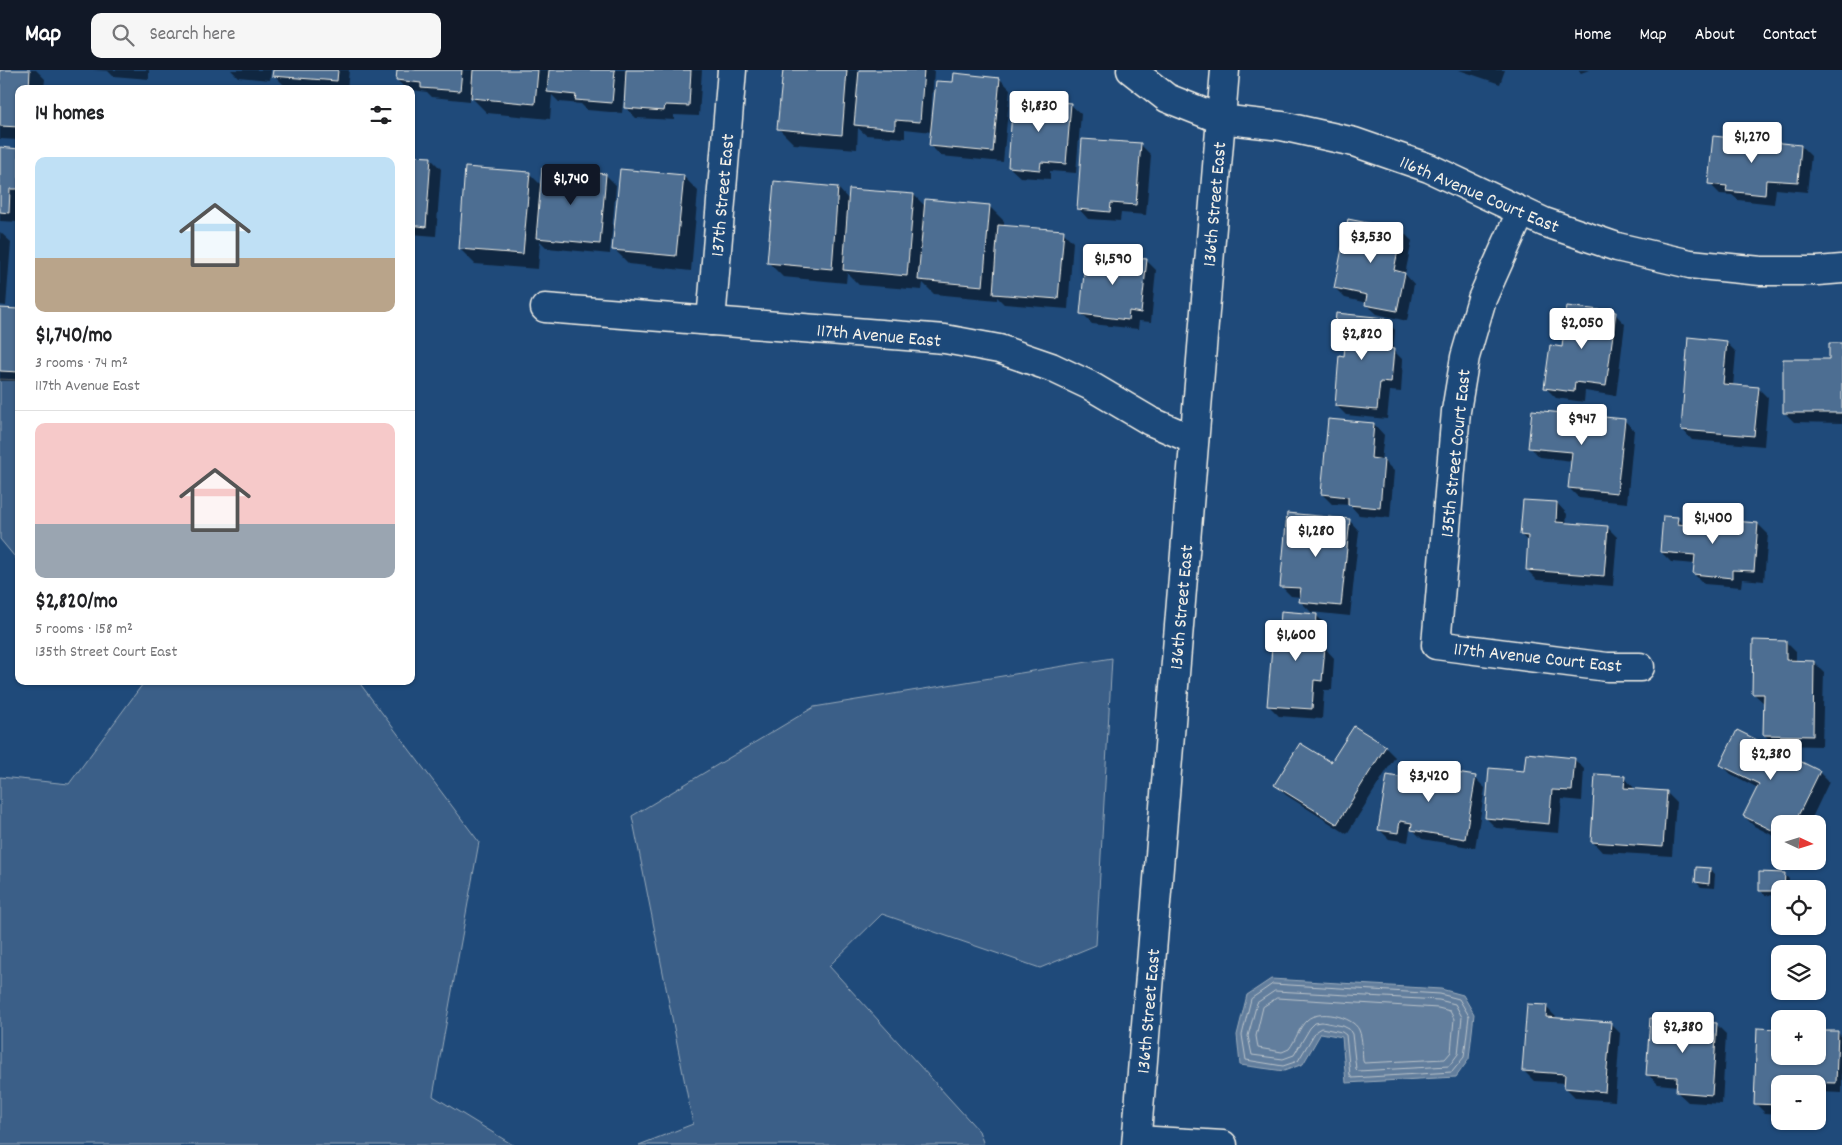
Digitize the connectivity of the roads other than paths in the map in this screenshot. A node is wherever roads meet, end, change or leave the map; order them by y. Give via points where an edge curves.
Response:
1 (732, 70) edge
2 (1131, 70) edge
3 (1225, 70) edge
4 (1220, 119) junction
5 (1521, 212) junction
6 (1842, 268) edge
7 (545, 308) dead end
8 (711, 321) junction
9 (1194, 440) junction
10 (1436, 645) joint
11 (1640, 667) dead end
12 (1137, 1143) edge
13 (1223, 1145) edge

1 - 8 street, 137th Street East
2 - 4 street, 116th Avenue Court East via 1167,98
3 - 4 street, 136th Street East
4 - 5 street, 116th Avenue Court East via 1282,126 1354,142 1429,168
4 - 9 street, 136th Street East
5 - 6 street, 116th Avenue Court East via 1617,247 1690,264 1761,271
5 - 10 street, 135th Street Court East via 1482,299 1465,356 1456,412
7 - 8 street, 117th Avenue East
8 - 9 street, 117th Avenue East via 945,339 999,350 1052,367 1150,421
9 - 12 street, 136th Street East
10 - 11 street, 117th Avenue Court East via 1607,666
12 - 13 street

